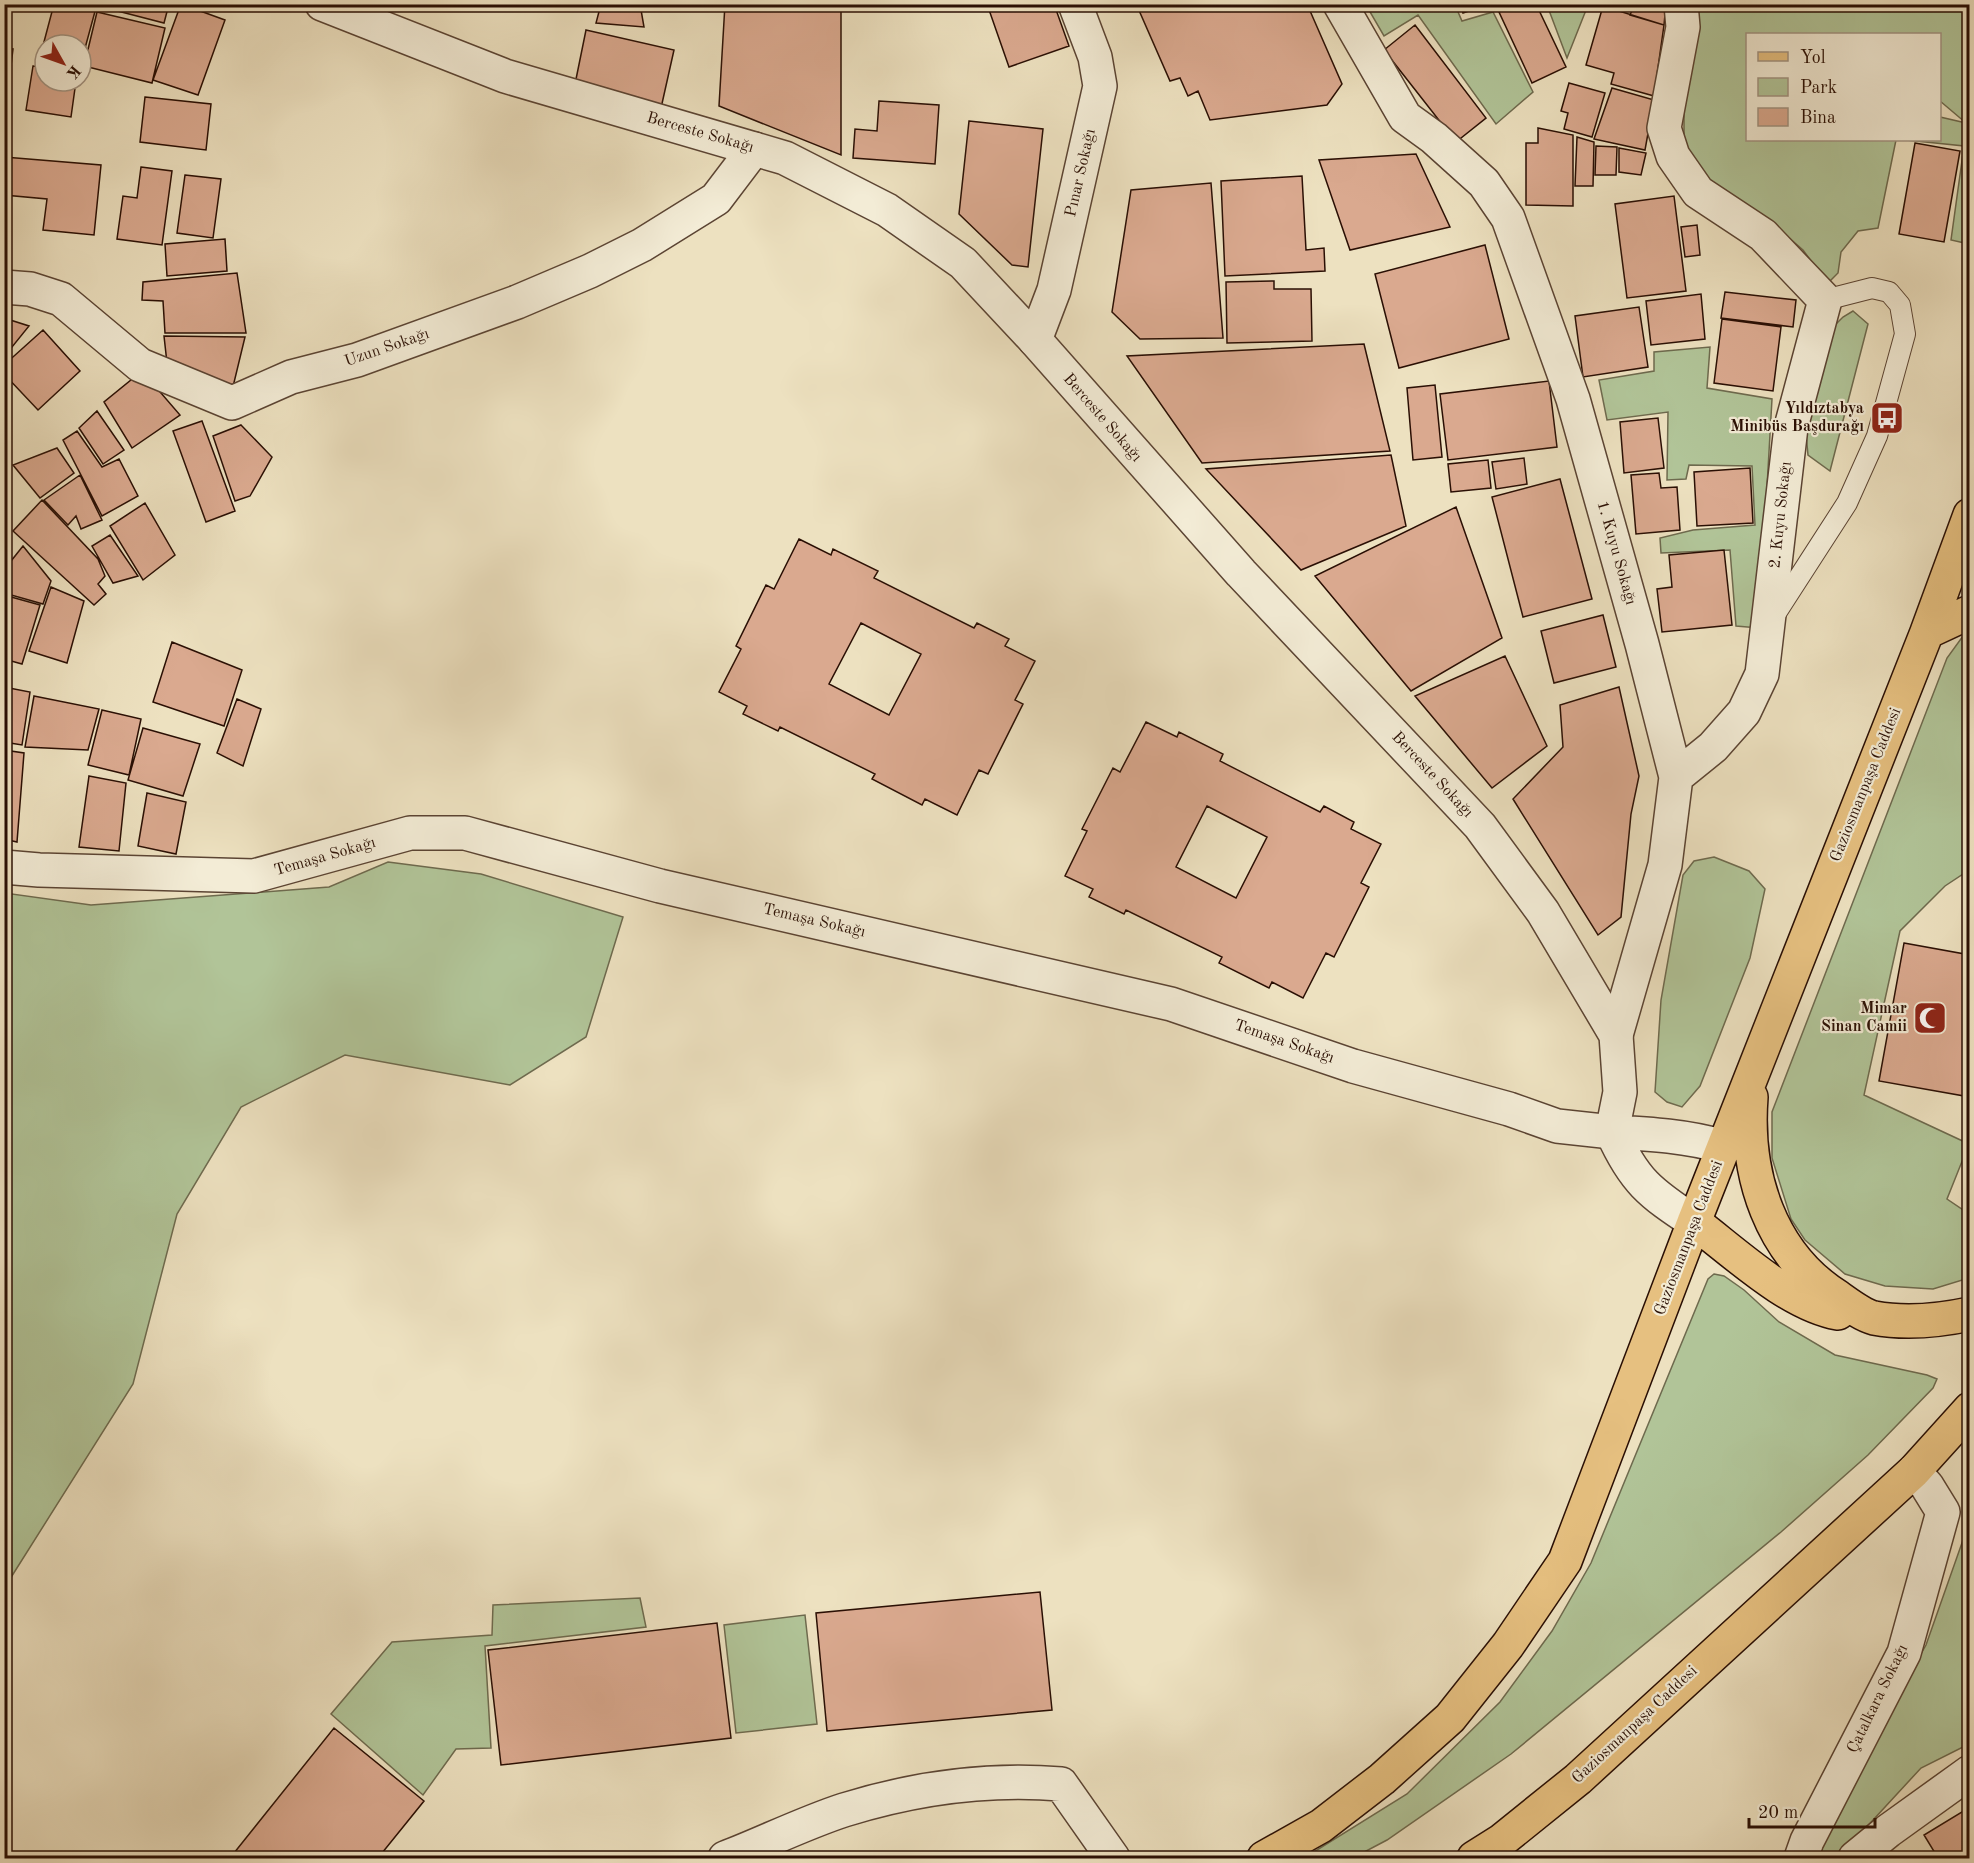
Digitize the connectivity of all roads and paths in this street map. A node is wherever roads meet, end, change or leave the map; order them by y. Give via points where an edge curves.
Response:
1 (322, 4) edge
2 (1075, 4) edge
3 (1340, 4) edge
4 (1681, 4) edge
5 (754, 149) junction
6 (4, 287) edge
7 (1825, 300) junction
8 (1035, 340) junction
9 (1970, 515) edge
10 (1970, 612) edge
11 (1770, 624) junction
12 (1927, 632) junction
13 (1676, 777) junction
14 (4, 867) edge
15 (1616, 1035) junction
16 (1753, 1071) junction
17 (1612, 1132) junction
18 (1724, 1147) junction
19 (1694, 1222) junction
20 (1970, 1314) edge
21 (1871, 1317) junction
22 (1970, 1409) edge
23 (1914, 1471) junction
24 (1970, 1772) edge
25 (1112, 1857) edge
26 (725, 1858) edge
27 (1264, 1858) edge
28 (1474, 1858) edge
29 (1801, 1858) edge
30 (1856, 1858) edge

1 - 5 street, Berceste Sokağı via 505,76
2 - 8 street, Pınar Sokağı via 1095,57 1100,86 1054,290
3 - 13 street, 1. Kuyu Sokağı via 1405,117 1484,183 1508,218 1573,399
4 - 7 street via 1683,27 1664,128 1673,156 1698,192 1762,235
5 - 6 street, Uzun Sokağı via 716,199 642,245 590,271 357,360 291,377 232,403 140,365 61,299 30,289
5 - 8 street, Berceste Sokağı via 785,158 887,210 963,263
7 - 11 street, 2. Kuyu Sokağı via 1791,428
7 - 11 lane via 1872,288 1889,292 1900,305 1905,334 1876,436 1847,503
8 - 15 street, Berceste Sokağı via 1241,573 1480,826 1543,912
9 - 12 main road, Gaziosmanpaşa Caddesi
10 - 12 main road
11 - 13 street, 2. Kuyu Sokağı via 1762,674 1744,712 1713,747
12 - 16 main road, Gaziosmanpaşa Caddesi
13 - 15 street, 1. Kuyu Sokağı via 1665,865
14 - 17 street, Temaşa Sokağı via 254,876 410,833 465,833 660,886 1171,1004 1353,1066 1557,1126
15 - 17 street, Berceste Sokağı via 1620,1092
16 - 18 main road, Gaziosmanpaşa Caddesi
16 - 21 main road via 1749,1127 1757,1183 1767,1217 1788,1253 1818,1285
17 - 18 street, Temaşa Sokağı via 1683,1138
17 - 19 street via 1638,1181
18 - 19 main road, Gaziosmanpaşa Caddesi
19 - 21 main road via 1806,1302 1834,1312
19 - 27 main road, Gaziosmanpaşa Caddesi via 1565,1561 1508,1645 1450,1718 1382,1779 1321,1826
20 - 21 main road via 1930,1322
22 - 23 main road, Gaziosmanpaşa Caddesi
23 - 28 main road, Gaziosmanpaşa Caddesi via 1578,1779
23 - 29 street, Çatalkara Sokağı via 1943,1512 1904,1653
24 - 30 street
25 - 26 street via 1061,1784 1016,1780 935,1787 843,1811

